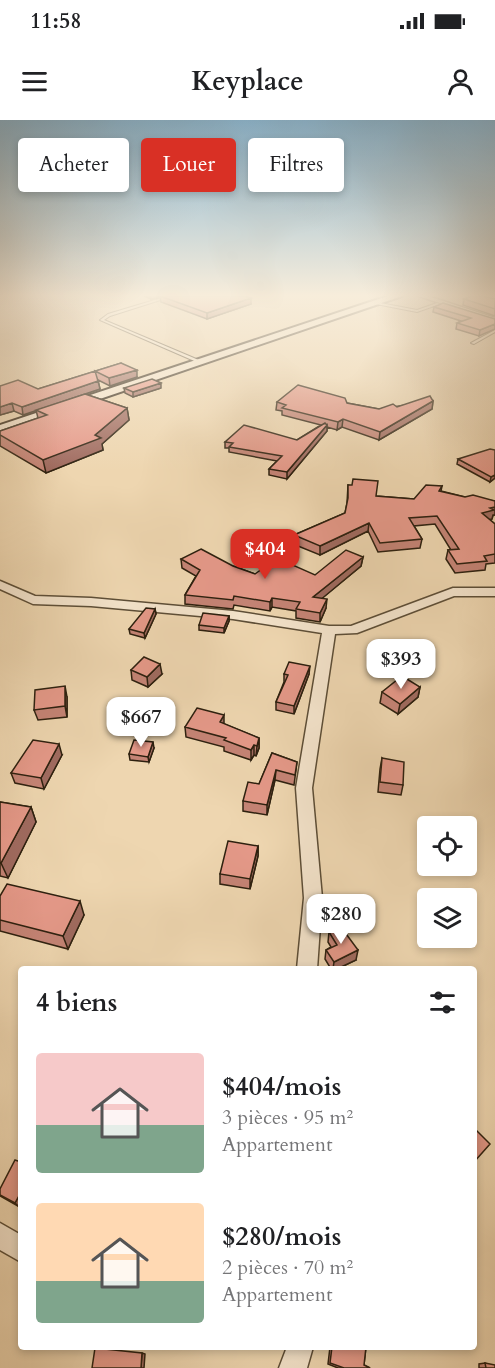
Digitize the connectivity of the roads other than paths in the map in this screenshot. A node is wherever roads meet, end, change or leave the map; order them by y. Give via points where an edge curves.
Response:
1 (182, 354) edge
2 (224, 354) edge
3 (200, 362) junction
4 (0, 429) edge
5 (0, 585) edge
6 (495, 592) edge
7 (329, 630) junction
8 (307, 966) edge
9 (0, 1236) edge
10 (18, 1248) edge
11 (299, 1350) edge
12 (294, 1368) edge

1 - 3 lane
2 - 3 main road
3 - 4 main road
5 - 7 street via 33,600 234,615
6 - 7 street via 453,592 352,630
7 - 8 street via 304,788 313,898
9 - 10 street
11 - 12 street

